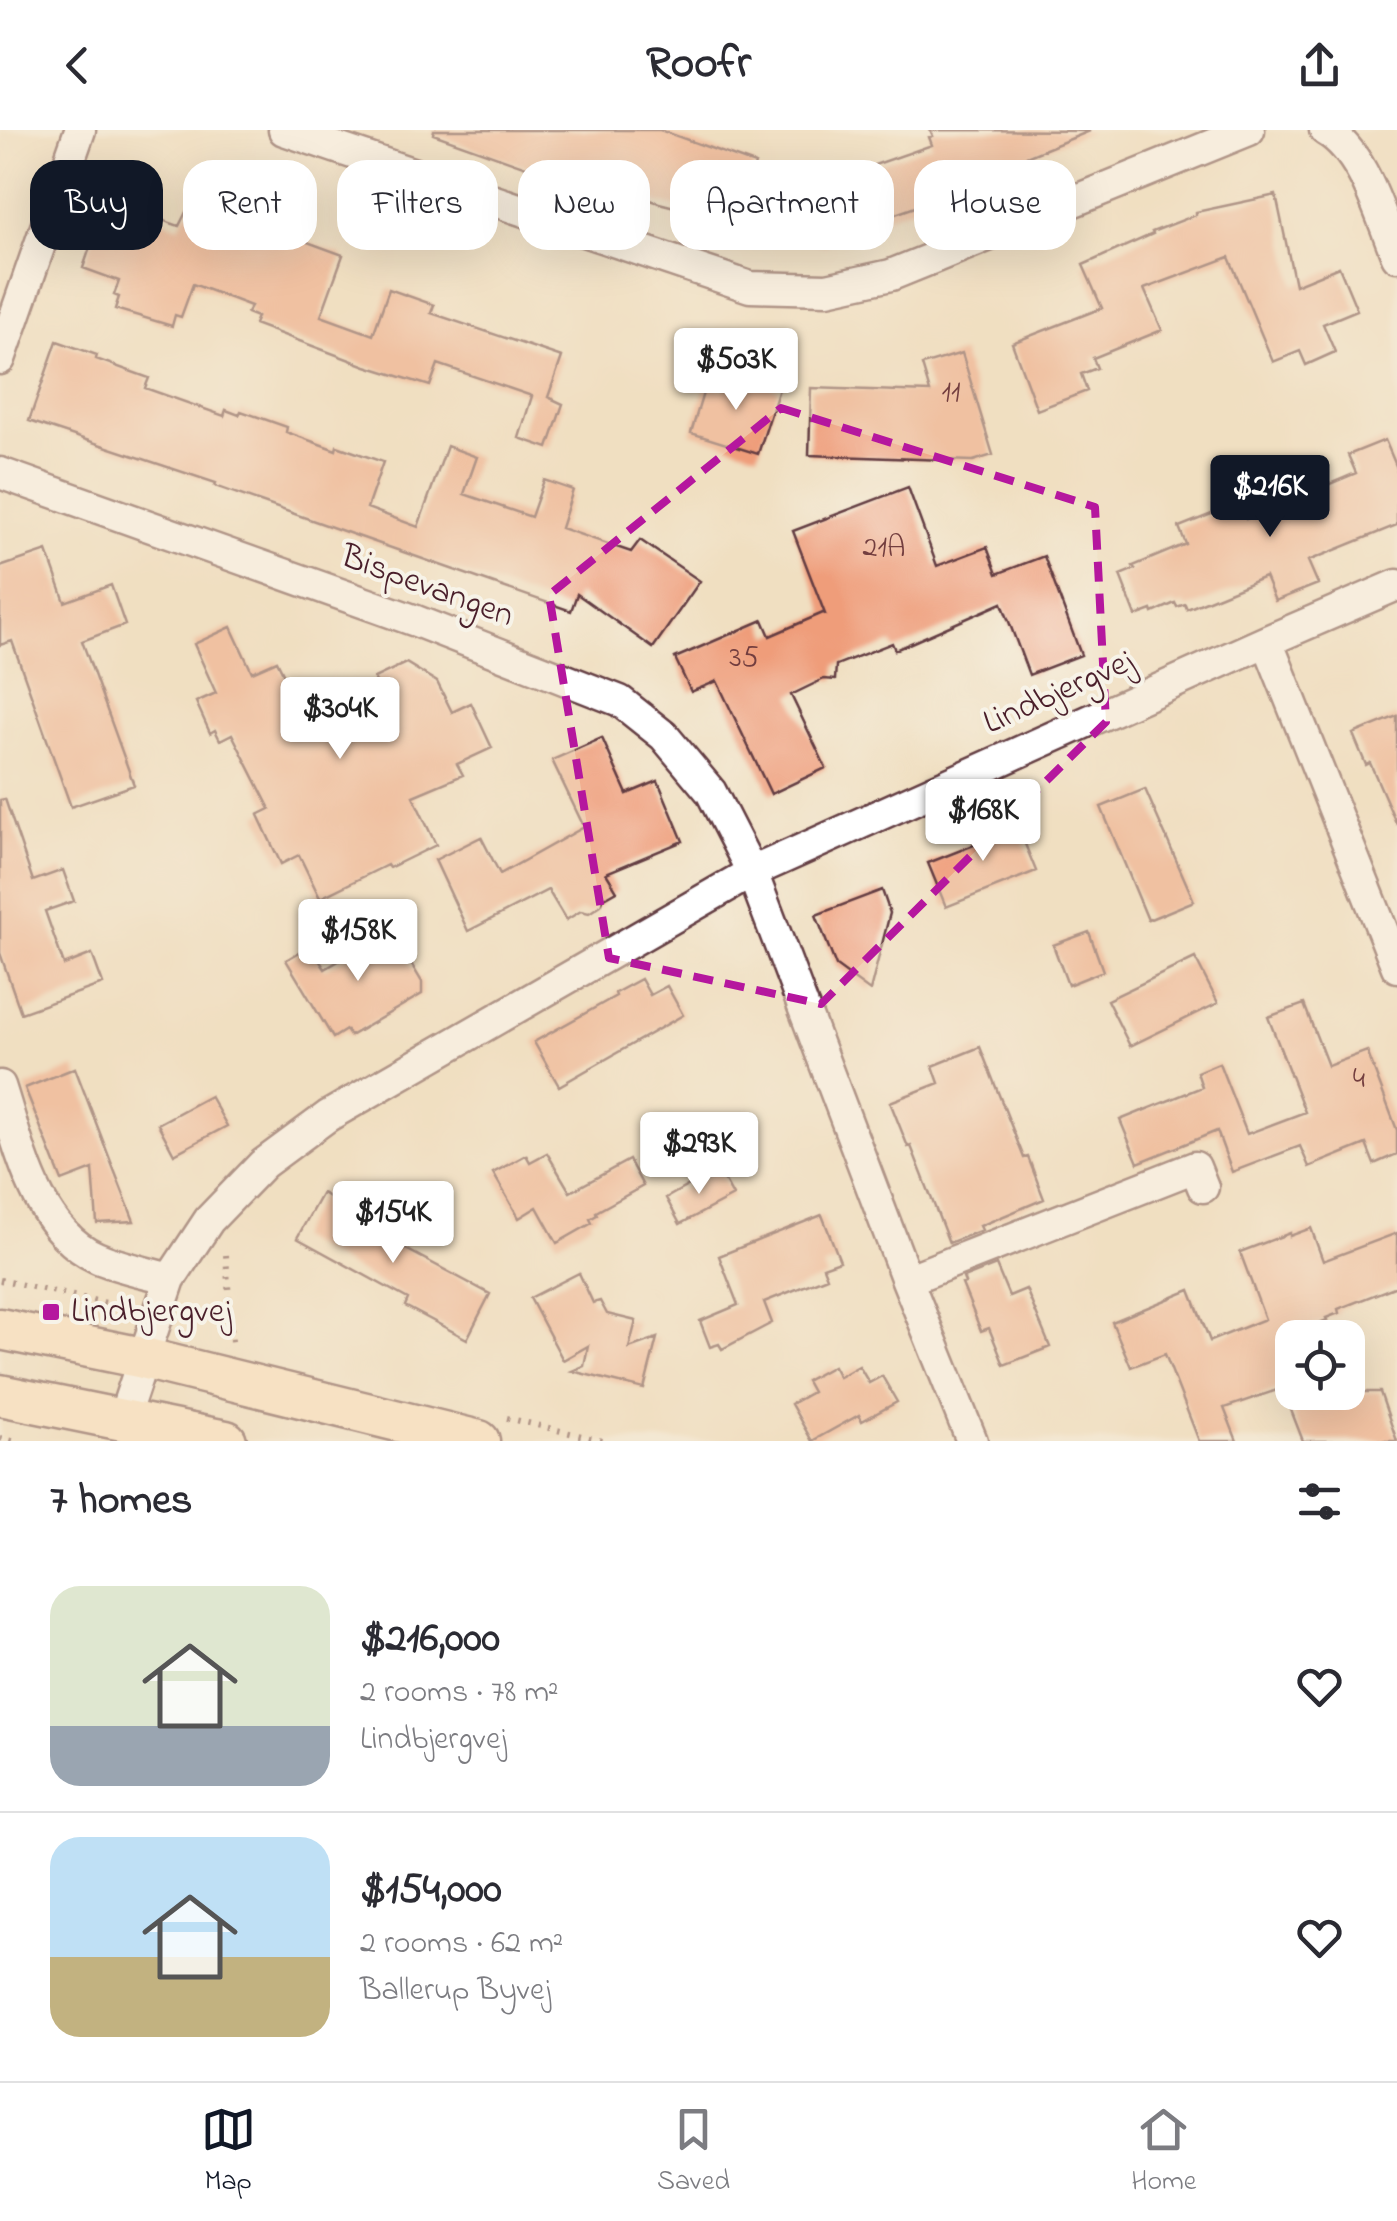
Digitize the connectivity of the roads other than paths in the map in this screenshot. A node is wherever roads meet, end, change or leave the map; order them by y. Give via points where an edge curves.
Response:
1 (80, 130) edge
2 (284, 130) edge
3 (1249, 130) edge
4 (1326, 130) edge
5 (1397, 256) edge
6 (0, 358) edge
7 (0, 473) edge
8 (1397, 584) edge
9 (1266, 641) junction
10 (752, 872) junction
11 (1397, 967) edge
12 (0, 1086) edge
13 (1203, 1187) dead end
14 (170, 1279) junction
15 (907, 1280) junction
16 (0, 1329) edge
17 (143, 1358) junction
18 (0, 1395) edge
19 (124, 1419) junction
20 (226, 1441) edge
21 (479, 1441) edge
22 (972, 1441) edge

1 - 6 street
2 - 3 street via 750,287 828,289 891,274
4 - 5 street via 1356,160
7 - 10 street, Bispevangen via 620,701 664,736 710,792
8 - 9 street, Lindbjergvej
9 - 10 street, Lindbjergvej
9 - 11 street
10 - 14 street, Lindbjergvej via 328,1116 263,1164 208,1220
10 - 15 street
12 - 14 street via 38,1197 65,1236 95,1256
13 - 15 street via 1195,1167
14 - 17 street, Lindbjergvej
15 - 22 street
16 - 17 main road
17 - 19 street, Lindbjergvej
17 - 21 main road
18 - 19 main road
19 - 20 main road

